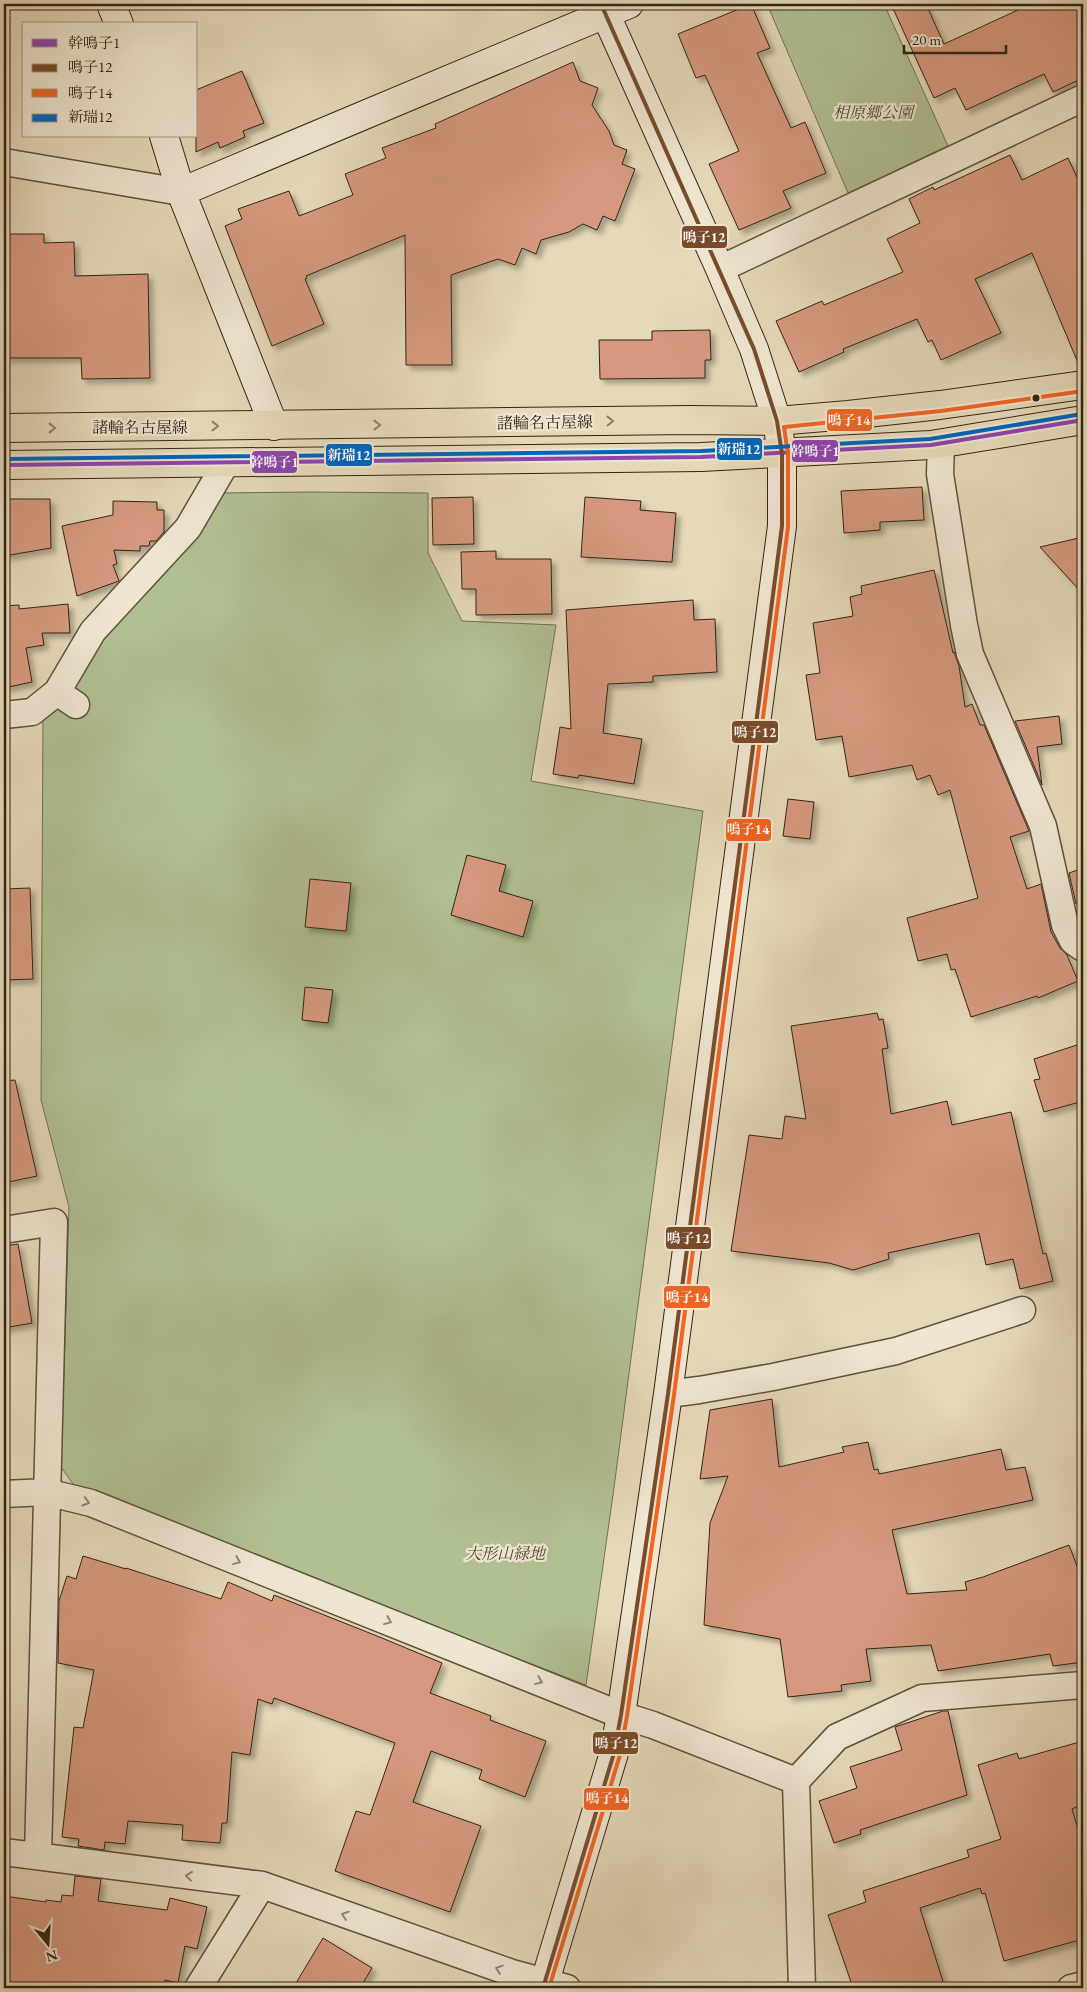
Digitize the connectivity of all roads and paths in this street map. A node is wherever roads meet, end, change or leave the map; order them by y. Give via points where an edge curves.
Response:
1 (111, 4) edge
2 (612, 7) edge
3 (118, 22) edge
4 (1083, 98) edge
5 (165, 138) edge
6 (4, 162) edge
7 (181, 192) junction
8 (720, 269) junction
9 (1083, 385) edge
10 (1083, 420) edge
11 (777, 421) junction
12 (274, 426) junction
13 (4, 428) edge
14 (941, 444) junction
15 (782, 454) junction
16 (226, 463) junction
17 (4, 464) edge
18 (4, 715) edge
19 (1083, 948) edge
20 (4, 1230) edge
21 (1022, 1310) dead end
22 (668, 1394) junction
23 (46, 1492) junction
24 (4, 1494) edge
25 (1083, 1685) edge
26 (621, 1715) junction
27 (796, 1781) junction
28 (4, 1852) edge
29 (38, 1856) junction
30 (262, 1885) junction
31 (1083, 1984) edge
32 (552, 1986) edge
33 (198, 1988) edge
34 (802, 1988) edge
35 (1071, 1988) edge

1 - 3 street
2 - 7 street
2 - 8 street
4 - 8 street
5 - 7 street
6 - 7 street
7 - 12 street
8 - 11 street via 754,349
9 - 11 main road, 諸輪名古屋線 via 940,405
10 - 14 main road
12 -> 11 main road, 諸輪名古屋線
11 - 15 street
13 -> 12 main road, 諸輪名古屋線
14 - 15 main road
14 - 19 street via 940,474 970,654 1043,826 1065,925 1073,941
15 - 16 main road
15 - 22 street via 782,526
16 - 17 main road
16 - 18 street via 188,528 93,631 66,699 32,712
20 - 23 street via 54,1222
21 - 22 street via 896,1351 764,1379
22 - 26 street
23 - 24 street
23 -> 26 street via 90,1503
23 - 29 street
25 - 27 street via 922,1698 837,1737
26 - 27 street
26 - 32 street via 614,1753
27 - 34 street
28 - 29 street
30 -> 29 street
32 -> 30 street
30 - 33 street
31 - 35 street

